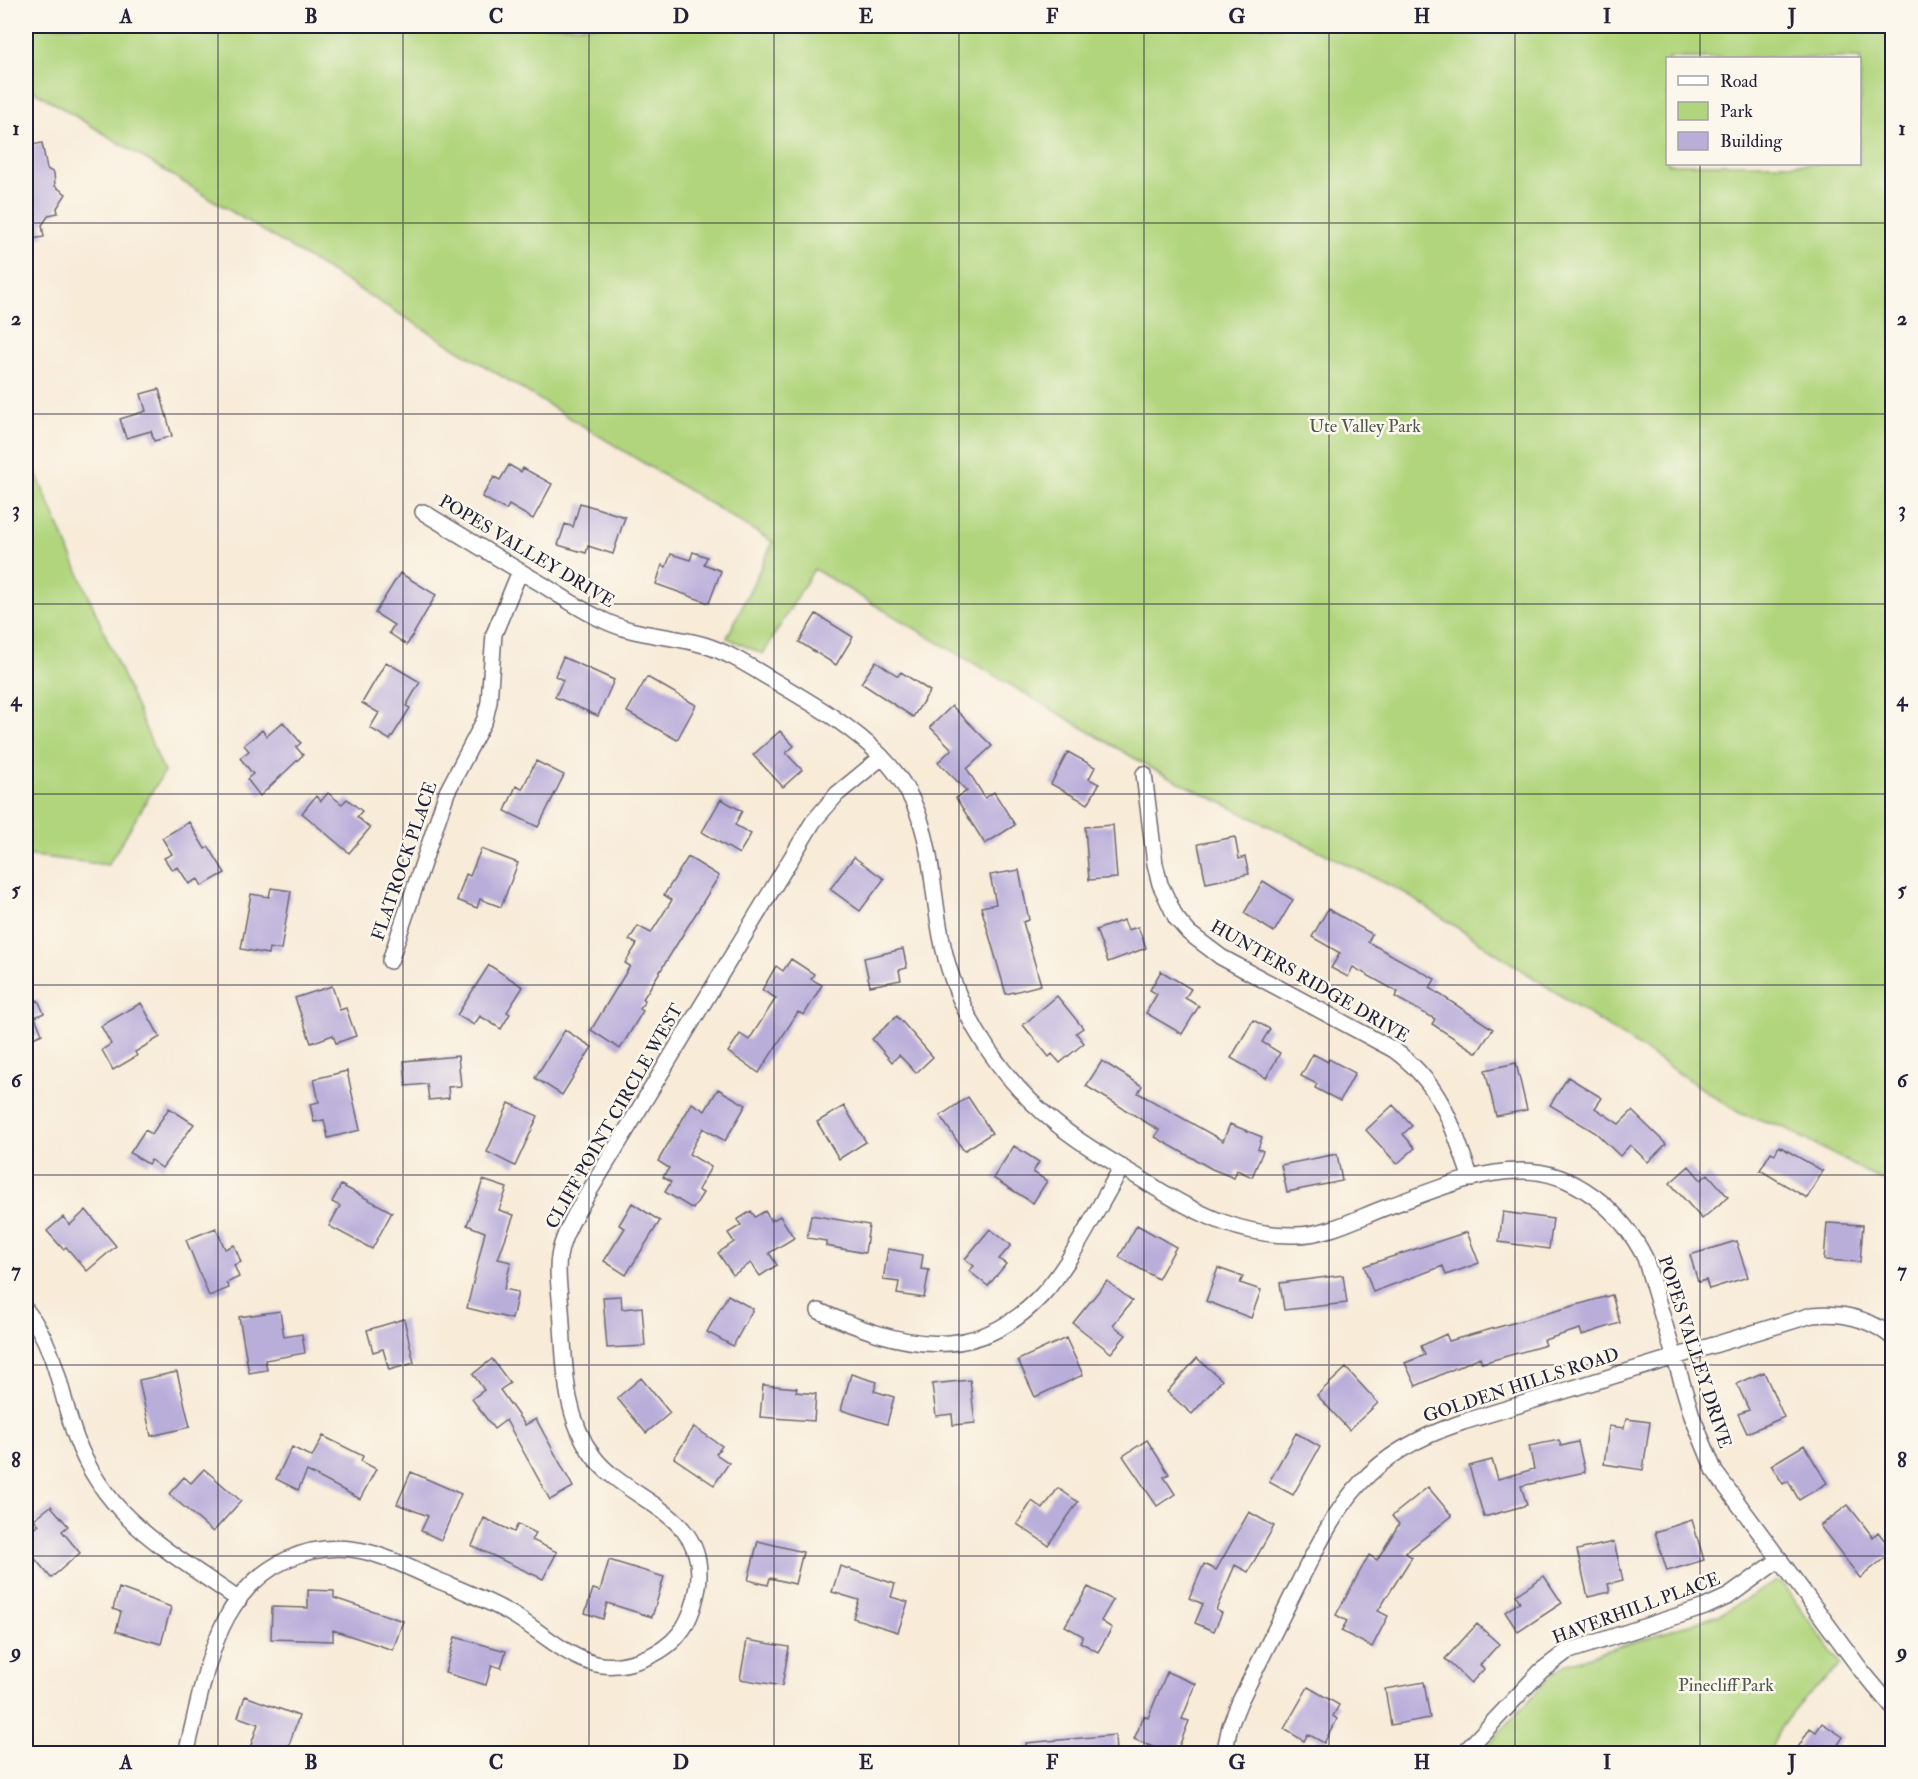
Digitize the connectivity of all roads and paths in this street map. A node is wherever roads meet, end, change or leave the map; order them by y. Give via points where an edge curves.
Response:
1 (423, 512) dead end
2 (520, 571) junction
3 (882, 757) junction
4 (1144, 774) dead end
5 (390, 962) dead end
6 (1122, 1167) junction
7 (1471, 1179) junction
8 (26, 1310) edge
9 (819, 1311) dead end
10 (1893, 1337) edge
11 (1674, 1355) junction
12 (1780, 1559) junction
13 (239, 1600) junction
14 (1893, 1707) edge
15 (186, 1754) edge
16 (1224, 1754) edge
17 (1464, 1754) edge

1 - 2 street, POPES VALLEY DRIVE
2 - 3 street, POPES VALLEY DRIVE via 621,628 683,639 731,656 836,718
2 - 5 street, FLATROCK PLACE via 494,634 485,719 447,792
3 - 6 street, POPES VALLEY DRIVE via 921,820 932,862 943,946 954,986 977,1031 1027,1098 1076,1138
3 - 13 street, CLIFF POINT CIRCLE WEST via 837,794 813,822 563,1238 558,1260 566,1377 574,1423 602,1466 676,1521 689,1539 697,1558 699,1579 696,1598 679,1635 643,1658 621,1664 598,1664 579,1658 487,1601 372,1553 349,1550 314,1551 284,1560 267,1570
4 - 7 street, HUNTERS RIDGE DRIVE via 1155,864 1176,918 1221,957 1409,1061 1424,1075 1445,1107
6 - 7 street, POPES VALLEY DRIVE via 1211,1219 1258,1233 1297,1235 1341,1226
6 - 9 street via 1055,1279 1024,1311 990,1333 970,1340 926,1344 881,1337
7 - 11 street, POPES VALLEY DRIVE via 1520,1170 1539,1172 1576,1185 1607,1208 1637,1241 1645,1258
8 - 13 street via 54,1355 72,1427 84,1457 115,1506 149,1539
10 - 11 street, GOLDEN HILLS ROAD via 1869,1322 1831,1313 1788,1321
11 - 12 street, POPES VALLEY DRIVE via 1701,1444 1715,1472
11 - 16 street, GOLDEN HILLS ROAD via 1433,1432 1365,1477 1336,1511 1321,1539 1240,1701
12 - 14 street, POPES VALLEY DRIVE
12 - 17 street, HAVERHILL PLACE via 1729,1596 1705,1607 1566,1652 1541,1671
13 - 15 street, CLIFF POINT CIRCLE WEST via 218,1639

